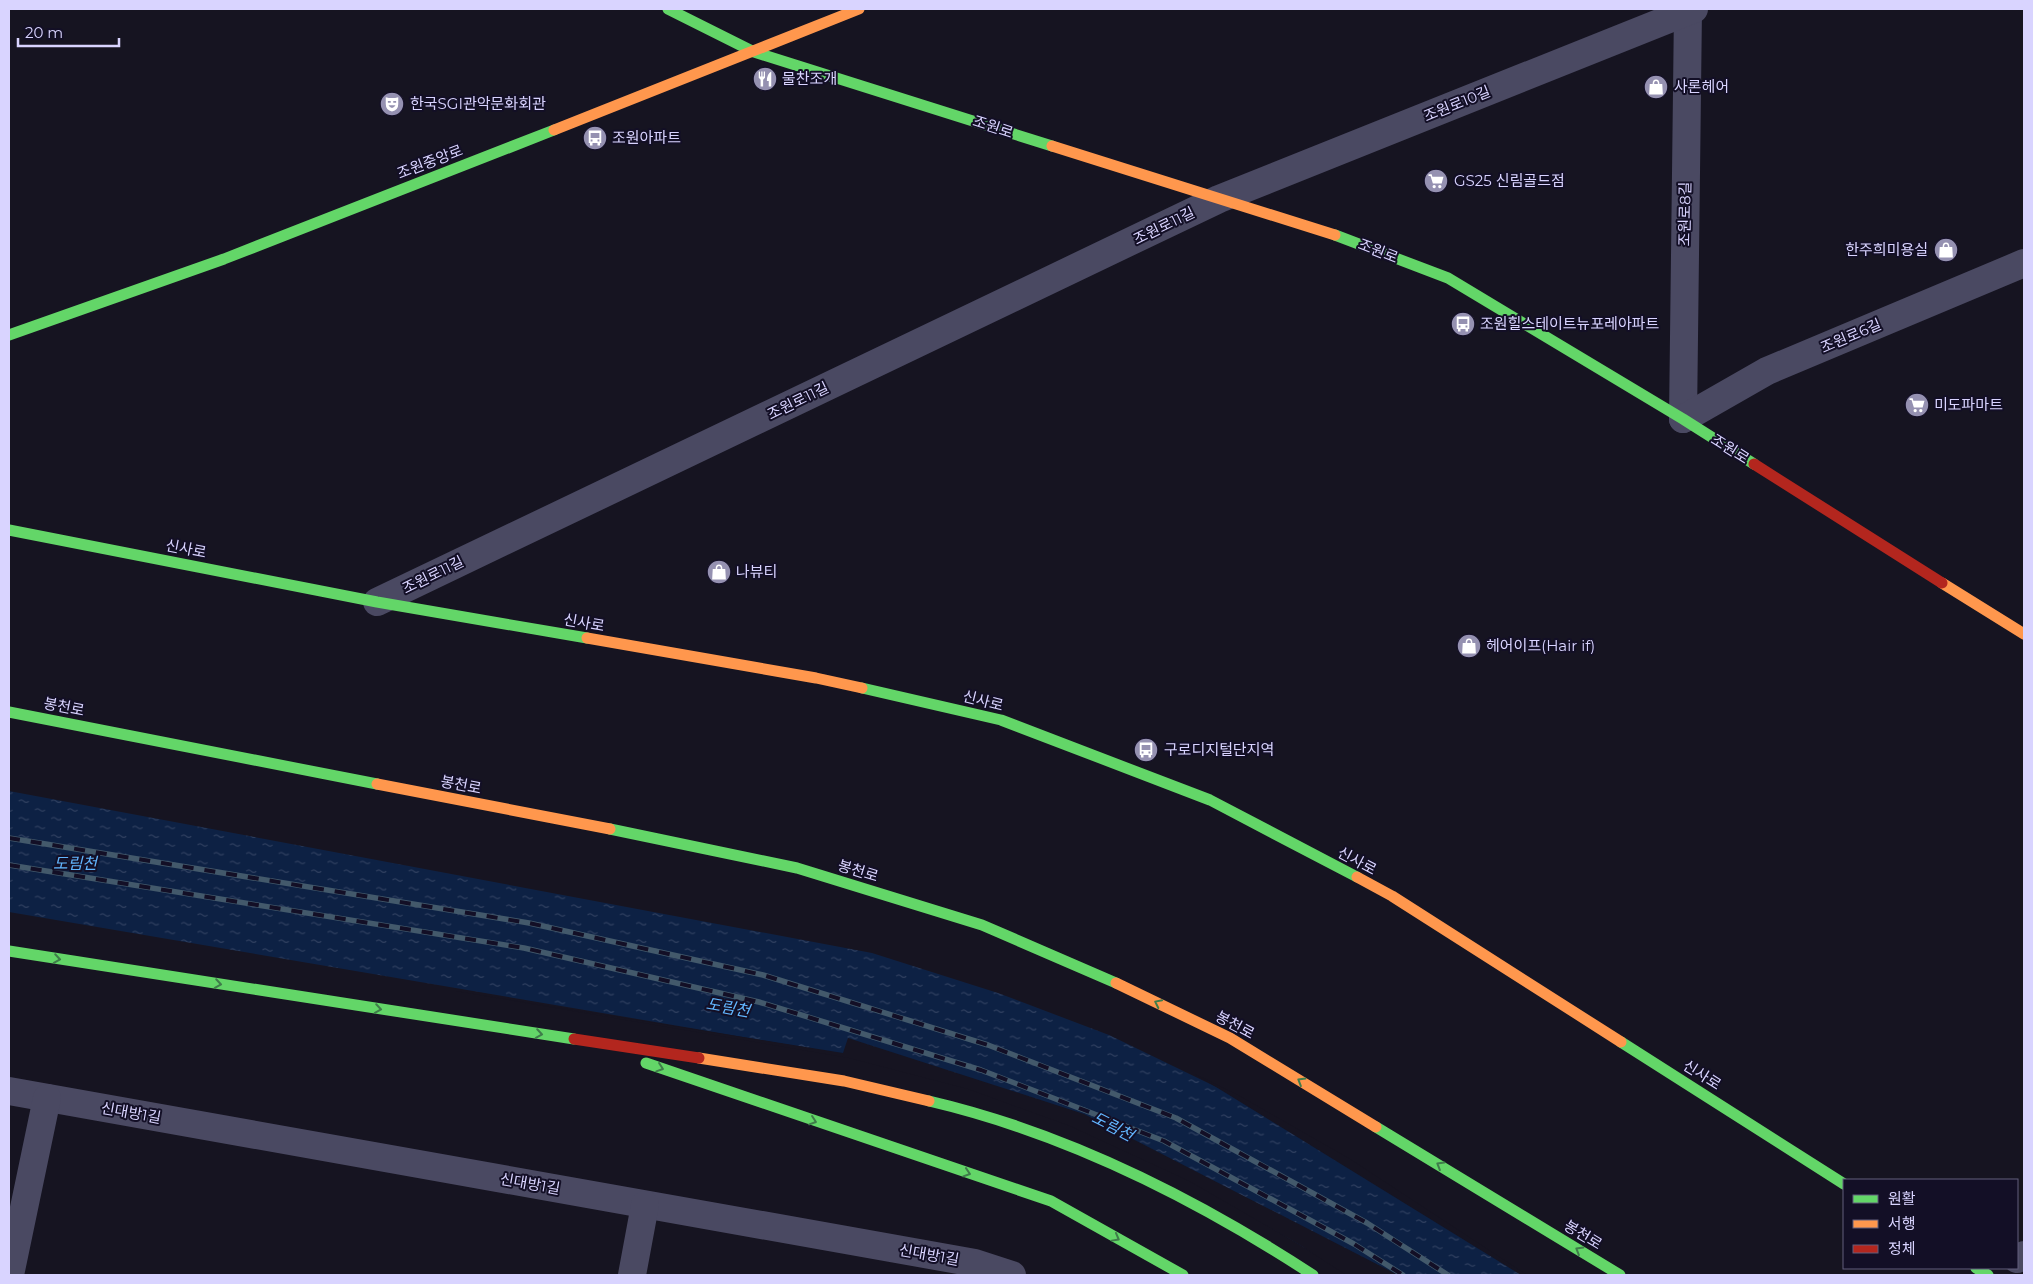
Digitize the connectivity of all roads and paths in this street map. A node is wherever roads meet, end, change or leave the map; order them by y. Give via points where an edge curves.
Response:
1 (668, 9) edge
2 (859, 9) edge
3 (1690, 10) edge
4 (754, 52) junction
5 (1219, 199) junction
6 (2024, 263) edge
7 (9, 335) edge
8 (1683, 420) junction
9 (9, 530) edge
10 (377, 602) junction
11 (2024, 634) edge
12 (9, 712) edge
13 (9, 952) edge
14 (581, 1040) junction
15 (9, 1092) edge
16 (47, 1098) junction
17 (1843, 1183) edge
18 (645, 1205) junction
19 (10, 1275) edge
20 (632, 1275) edge
21 (1012, 1275) edge
22 (1183, 1275) edge
23 (1314, 1275) edge
24 (1620, 1275) edge

1 - 4 main road, 조원로
2 - 4 main road, 조원중앙로
3 - 5 street, 조원로10길
3 - 8 street, 조원로8길
4 - 5 main road, 조원로
4 - 7 main road, 조원중앙로 via 224,259
5 - 8 main road, 조원로 via 1340,237 1448,278
5 - 10 street, 조원로11길
6 - 8 street, 조원로6길 via 1767,371
8 - 11 main road, 조원로
9 - 10 main road, 신사로
10 - 17 main road, 신사로 via 816,678 1001,720 1210,800 1392,896
24 -> 12 main road, 봉천로 via 1230,1038 1114,982 982,925 797,868
13 -> 14 main road
14 -> 22 main road via 1051,1201
14 - 23 main road via 844,1081 963,1109 1064,1142 1180,1196
15 - 16 street, 신대방1길
16 - 18 street, 신대방1길
16 - 19 street
18 - 20 street
18 - 21 street, 신대방1길 via 976,1263

